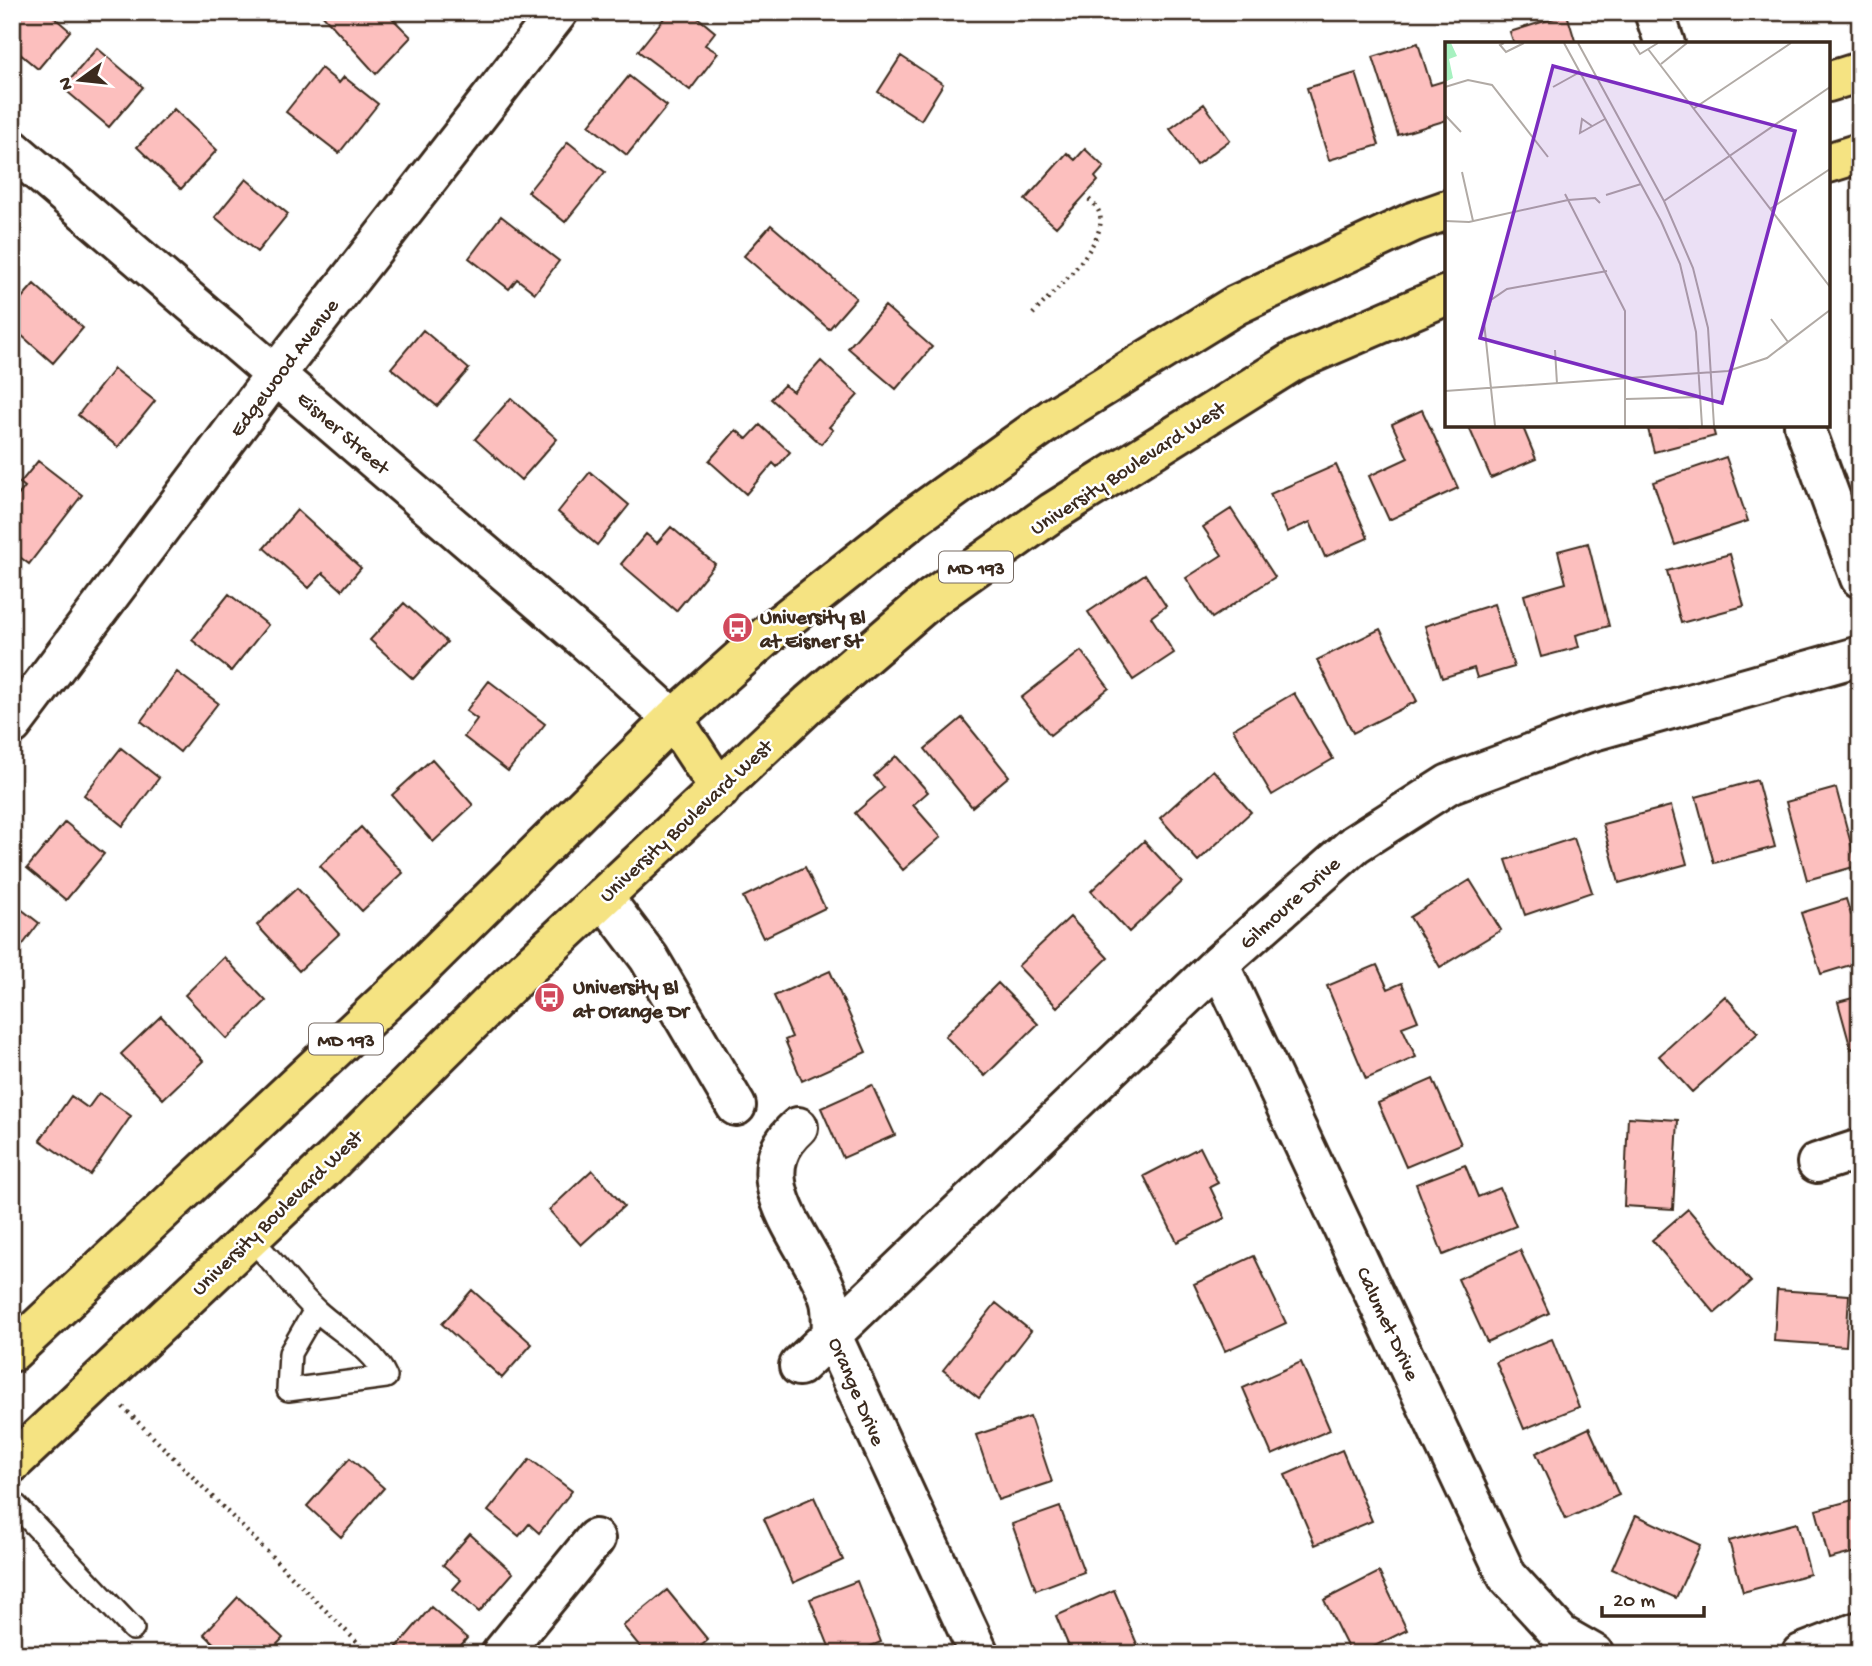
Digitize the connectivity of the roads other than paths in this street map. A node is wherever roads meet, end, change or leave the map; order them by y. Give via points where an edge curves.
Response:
1 (1654, 12) edge
2 (542, 18) edge
3 (1664, 42) edge
4 (1860, 72) edge
5 (1830, 81) edge
6 (12, 149) edge
7 (1860, 153) edge
8 (1830, 162) edge
9 (1445, 211) edge
10 (1445, 296) edge
11 (276, 374) junction
12 (1805, 427) edge
13 (1860, 578) edge
14 (1860, 656) edge
15 (24, 683) edge
16 (673, 719) junction
17 (12, 725) edge
18 (720, 790) junction
19 (603, 897) junction
20 (1219, 964) junction
21 (736, 1106) dead end
22 (798, 1127) dead end
23 (1860, 1149) edge
24 (1817, 1163) dead end
25 (249, 1238) junction
26 (315, 1310) junction
27 (832, 1336) junction
28 (12, 1352) edge
29 (799, 1366) dead end
30 (12, 1464) edge
31 (12, 1501) edge
32 (595, 1539) dead end
33 (133, 1629) dead end
34 (1860, 1631) edge
35 (501, 1654) edge
36 (979, 1654) edge
37 (1594, 1654) edge
38 (1801, 1654) edge

1 - 3 street
2 - 11 street, Edgewood Avenue
4 - 5 main road
6 - 11 street, Eisner Street
7 - 8 main road
9 - 16 main road, MD 193 via 1236,305 1054,417 915,516 774,629
10 - 18 main road, University Boulevard West / MD 193 via 1294,361 1053,512 928,601
11 - 15 street, Edgewood Avenue
11 - 16 street, Eisner Street
12 - 13 street
14 - 20 street, Gilmoure Drive via 1586,733 1449,784 1355,844
15 - 17 street, Edgewood Avenue
16 - 18 main road
16 - 28 main road, MD 193 via 416,973
18 - 19 main road, University Boulevard West / MD 193
19 - 21 street via 649,958
19 - 25 main road, University Boulevard West / MD 193
20 - 27 street, Gilmoure Drive
20 - 37 street, Calumet Drive via 1507,1576 1560,1635
22 - 27 street, Orange Drive via 785,1139 774,1168 783,1206 830,1299
23 - 24 street
25 - 26 lane
25 - 30 main road, University Boulevard West / MD 193
26 - 26 lane via 378,1359 386,1377 288,1390 290,1353
27 - 29 street, Gilmoure Drive
27 - 36 street, Orange Drive
31 - 33 lane
32 - 35 street
34 - 38 street

